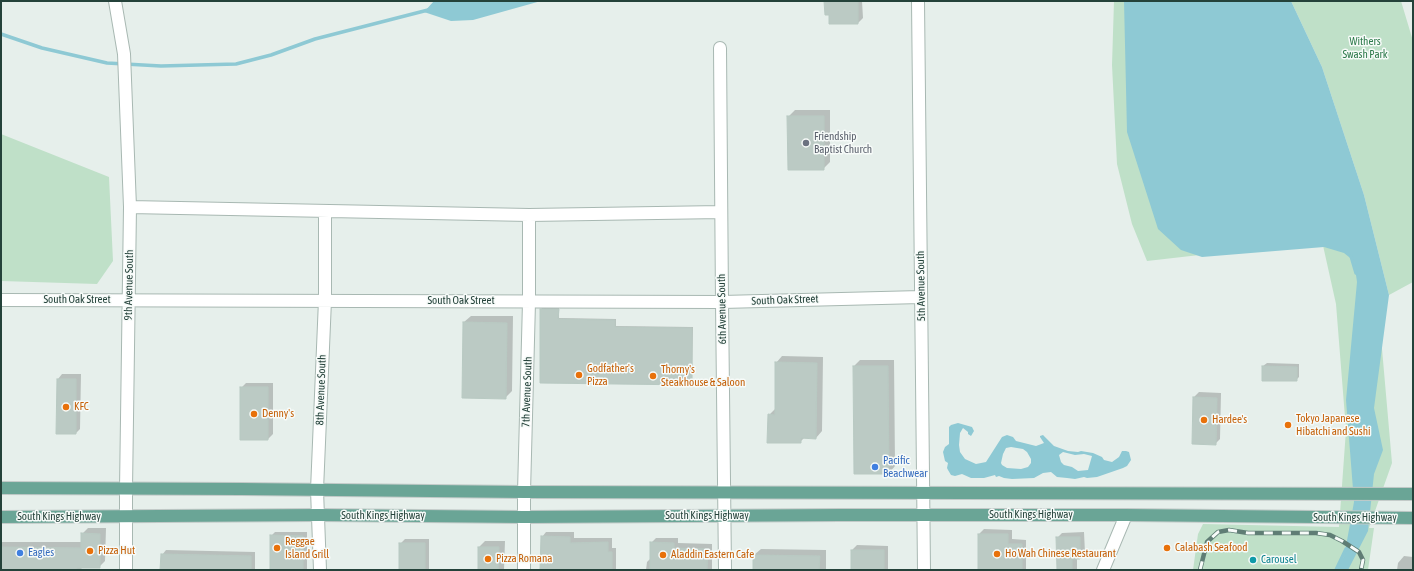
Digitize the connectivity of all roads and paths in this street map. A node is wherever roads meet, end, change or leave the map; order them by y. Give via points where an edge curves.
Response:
1 (115, 1) edge
2 (918, 1) edge
3 (720, 48) dead end
4 (130, 207) junction
5 (325, 211) junction
6 (721, 212) junction
7 (529, 214) junction
8 (921, 297) junction
9 (1, 300) edge
10 (128, 300) junction
11 (325, 300) junction
12 (529, 302) junction
13 (722, 302) junction
14 (1, 488) edge
15 (126, 489) junction
16 (318, 490) junction
17 (524, 492) junction
18 (724, 493) junction
19 (923, 493) junction
20 (1413, 494) edge
21 (1126, 515) junction
22 (319, 516) junction
23 (725, 516) junction
24 (923, 516) junction
25 (1, 517) edge
26 (126, 517) junction
27 (524, 517) junction
28 (1413, 518) edge
29 (126, 570) edge
30 (320, 570) edge
31 (524, 570) edge
32 (725, 570) edge
33 (924, 570) edge
34 (1103, 570) edge

1 - 4 street, 9th Avenue South via 124,54
2 - 8 street, 5th Avenue South
3 - 6 street, 6th Avenue South
4 - 5 street
4 - 10 street, 9th Avenue South
5 - 7 street
5 - 11 street, 8th Avenue South
6 - 7 street
6 - 13 street, 6th Avenue South
7 - 12 street, 7th Avenue South
8 - 13 street, South Oak Street
8 - 19 street, 5th Avenue South
9 - 10 street, South Oak Street
10 - 11 street, South Oak Street
10 - 15 street, 9th Avenue South
11 - 12 street, South Oak Street
11 - 16 street, 8th Avenue South
12 - 13 street, South Oak Street
12 - 17 street, 7th Avenue South
13 - 18 street, 6th Avenue South
14 - 15 main road, South Kings Highway
15 - 16 main road, South Kings Highway
15 - 26 street, 9th Avenue South
16 - 17 main road, South Kings Highway
16 - 22 street, 8th Avenue South
17 - 18 main road, South Kings Highway
17 - 27 street, 7th Avenue South
18 - 19 main road, South Kings Highway
18 - 23 street, 6th Avenue South
19 - 20 main road, South Kings Highway
19 - 24 street, 5th Avenue South
21 - 24 main road, South Kings Highway
21 - 28 main road, South Kings Highway
21 - 34 street
22 - 26 main road, South Kings Highway
22 - 27 main road, South Kings Highway
22 - 30 street, 8th Avenue South
23 - 24 main road, South Kings Highway
23 - 27 main road, South Kings Highway
23 - 32 street, 6th Avenue South
24 - 33 street, 5th Avenue South
25 - 26 main road, South Kings Highway
26 - 29 street, 9th Avenue South
27 - 31 street, 7th Avenue South

